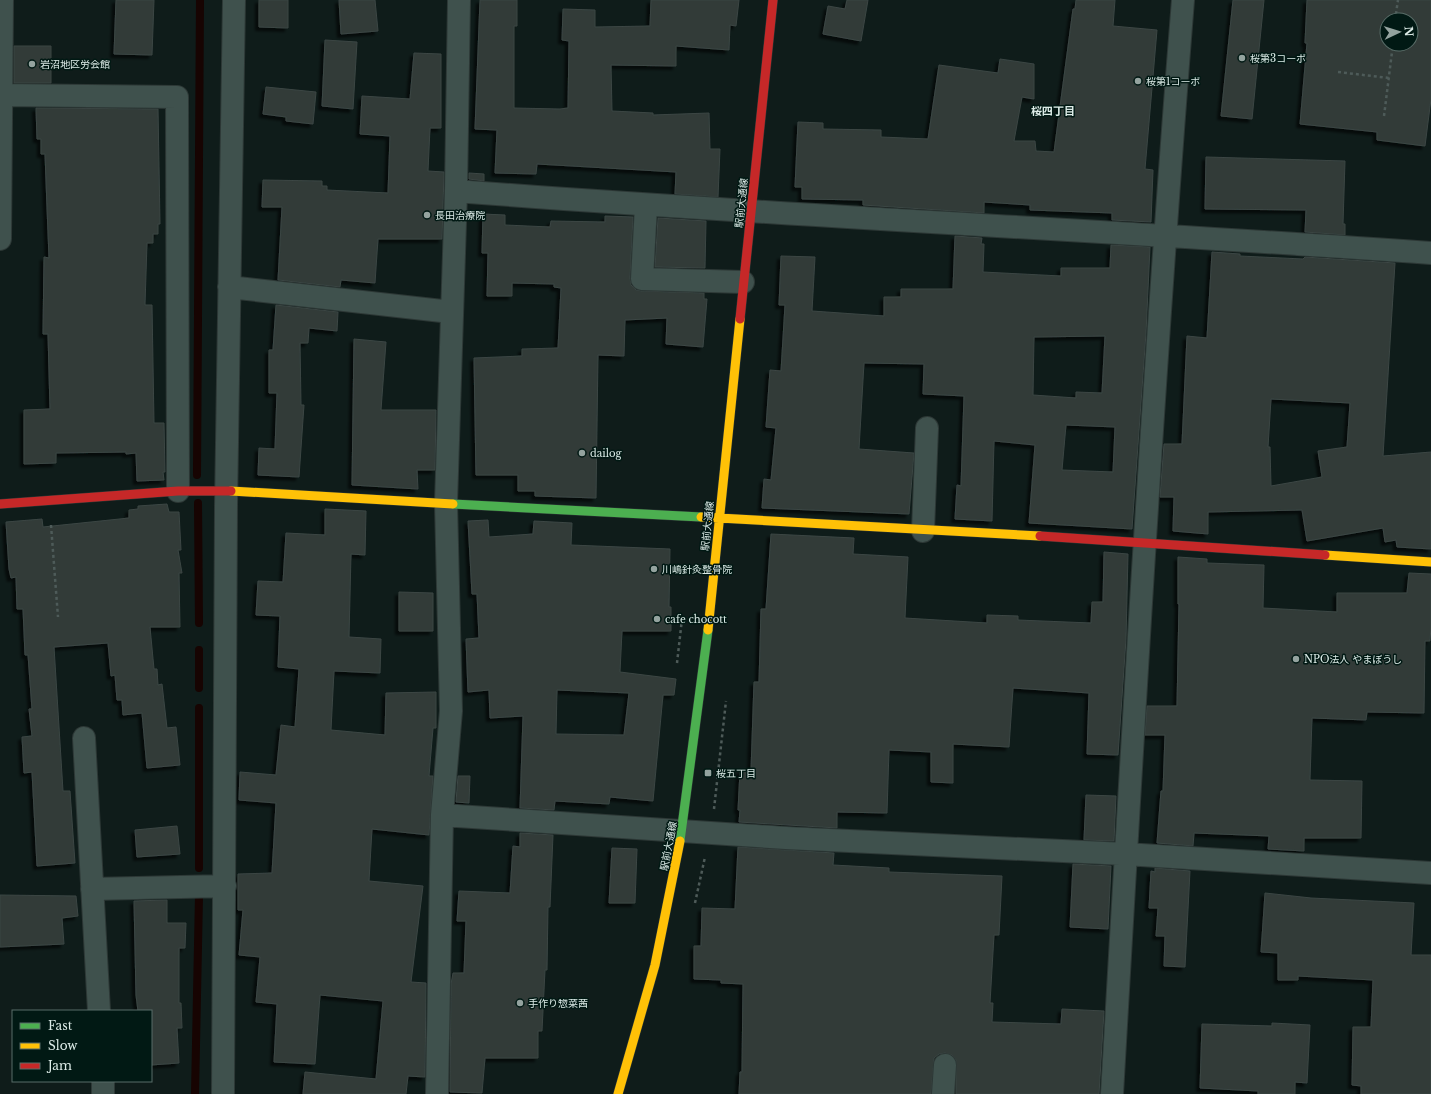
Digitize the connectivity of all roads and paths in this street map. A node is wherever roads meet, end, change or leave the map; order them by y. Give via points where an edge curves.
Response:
1 (2, 0) edge
2 (234, 0) edge
3 (459, 0) edge
4 (773, 0) edge
5 (1183, 0) edge
6 (1398, 0) edge
7 (1396, 12) edge
8 (1392, 52) edge
9 (1338, 72) dead end
10 (1389, 78) junction
11 (1, 95) junction
12 (1384, 116) dead end
13 (456, 191) junction
14 (646, 206) junction
15 (751, 211) junction
16 (1165, 235) junction
17 (0, 239) edge
18 (1431, 253) edge
19 (743, 282) junction
20 (229, 287) junction
21 (451, 312) junction
22 (927, 428) dead end
23 (178, 491) junction
24 (226, 491) junction
25 (49, 501) junction
26 (446, 503) junction
27 (0, 504) edge
28 (719, 520) junction
29 (922, 531) junction
30 (1145, 542) junction
31 (1431, 562) edge
32 (682, 615) dead end
33 (58, 617) dead end
34 (676, 668) dead end
35 (84, 738) dead end
36 (442, 814) junction
37 (682, 830) junction
38 (1125, 854) junction
39 (1431, 873) edge
40 (225, 886) junction
41 (92, 889) junction
42 (99, 1010) edge
43 (945, 1065) dead end
44 (103, 1082) edge
45 (103, 1094) edge
46 (223, 1094) edge
47 (437, 1094) edge
48 (618, 1094) edge
49 (943, 1094) edge
50 (1112, 1094) edge

1 - 11 street
2 - 20 street
3 - 13 street
4 - 15 street, 駅前大通線
5 - 16 street
6 - 7 path
8 - 10 path
9 - 10 path
10 - 12 path
11 - 17 street
11 - 23 street via 177,97
13 - 14 street
13 - 21 street
14 - 15 street
14 - 19 street via 642,278
15 - 16 street
15 - 19 street, 駅前大通線
16 - 18 street
16 - 30 street
19 - 28 street, 駅前大通線
20 - 21 street
20 - 24 street
21 - 26 street
22 - 29 street
23 - 24 street
23 - 25 street
24 - 26 street
24 - 40 street
25 - 27 street
25 - 33 path
26 - 28 street
26 - 36 street via 452,711
28 - 29 street
28 - 37 street, 駅前大通線 via 706,646
29 - 30 street
30 - 31 street
30 - 38 street
32 - 34 path
35 - 41 street
36 - 37 street
36 - 47 street
37 - 38 street via 786,838
37 - 48 street, 駅前大通線 via 653,972
38 - 39 street
38 - 50 street
40 - 41 street
40 - 46 street
41 - 42 street
43 - 49 street
44 - 45 street

